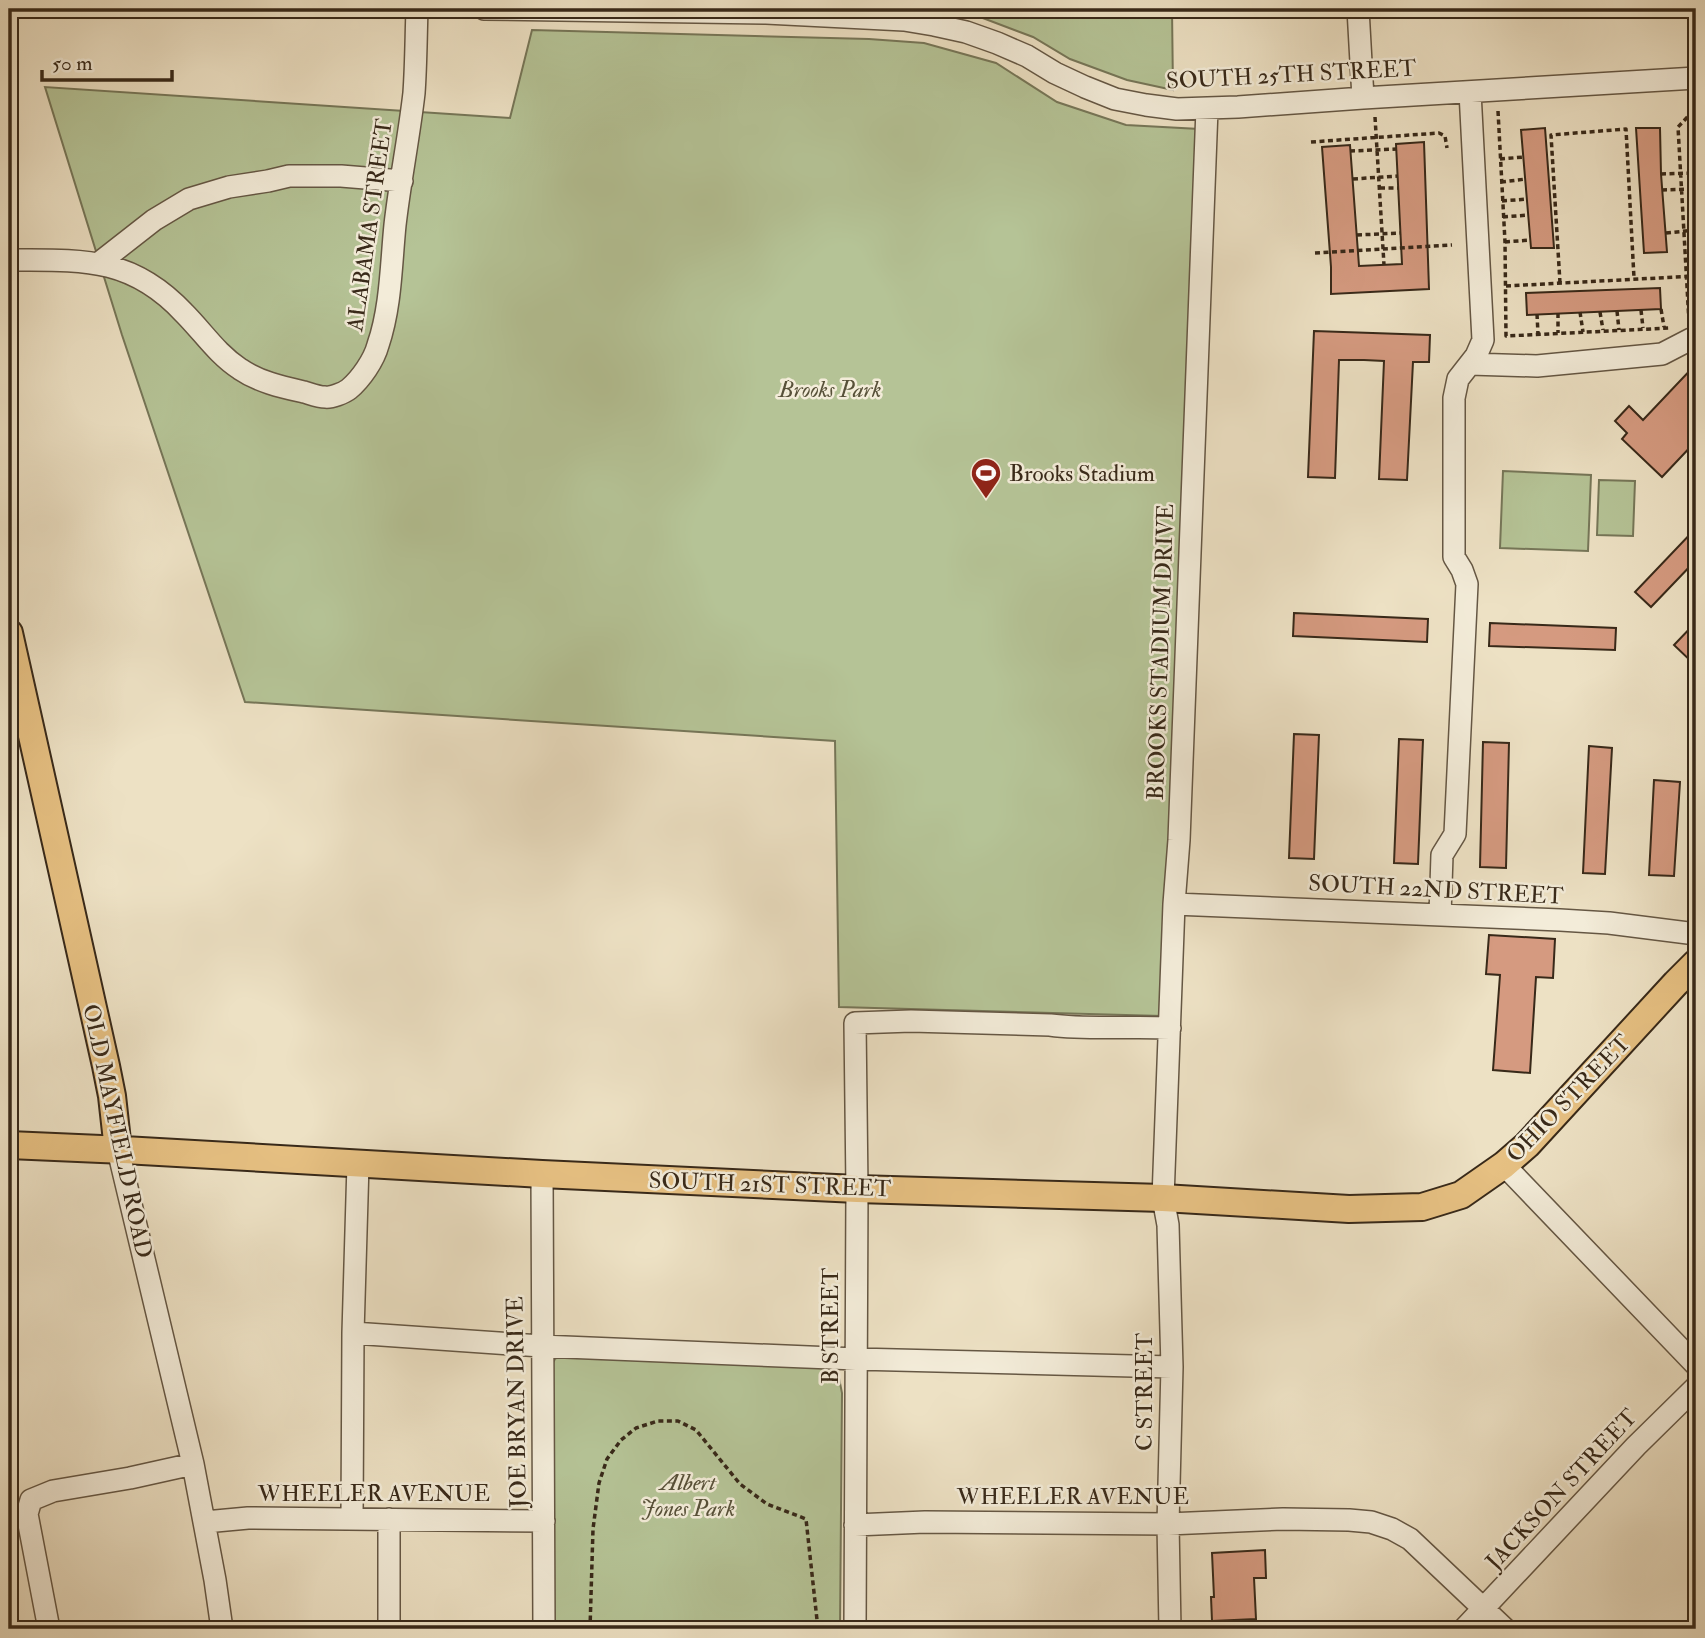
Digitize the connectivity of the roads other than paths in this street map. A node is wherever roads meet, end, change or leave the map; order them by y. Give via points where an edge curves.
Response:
1 (417, 9) edge
2 (484, 9) edge
3 (1358, 9) edge
4 (1696, 78) edge
5 (1469, 92) junction
6 (1363, 98) junction
7 (1207, 109) junction
8 (402, 181) junction
9 (9, 260) edge
10 (99, 263) junction
11 (1693, 334) edge
12 (1470, 364) junction
13 (9, 633) edge
14 (13, 668) edge
15 (1174, 904) junction
16 (1440, 915) junction
17 (1696, 934) edge
18 (1696, 963) edge
19 (1170, 1028) junction
20 (9, 1145) edge
21 (118, 1150) junction
22 (358, 1164) junction
23 (1504, 1165) junction
24 (542, 1174) junction
25 (857, 1189) junction
26 (1163, 1198) junction
27 (1422, 1207) joint
28 (353, 1333) junction
29 (541, 1346) junction
30 (856, 1359) junction
31 (1696, 1365) edge
32 (1172, 1367) junction
33 (1696, 1387) edge
34 (194, 1464) junction
35 (352, 1519) junction
36 (389, 1519) junction
37 (544, 1521) junction
38 (205, 1522) junction
39 (1168, 1524) junction
40 (855, 1525) junction
41 (1484, 1609) junction
42 (48, 1629) edge
43 (222, 1629) edge
44 (389, 1629) edge
45 (544, 1629) edge
46 (855, 1629) edge
47 (1170, 1629) edge
48 (1464, 1629) edge
49 (1505, 1629) edge

1 - 8 street, ALABAMA STREET via 414,93
2 - 7 street, SOUTH 25TH STREET via 904,20 997,43 1115,99
3 - 6 street
4 - 5 street, SOUTH 25TH STREET
5 - 6 street, SOUTH 25TH STREET
5 - 12 street via 1483,340
6 - 7 street, SOUTH 25TH STREET
7 - 15 street, BROOKS STADIUM DRIVE
8 - 10 street via 289,176 229,187 189,199
8 - 10 street, ALABAMA STREET via 378,347 348,390 327,398 276,385 240,369 223,357 163,292 132,273
9 - 10 street, ALABAMA STREET
11 - 12 street via 1662,354 1537,366
12 - 16 street via 1458,379 1454,398 1454,557 1467,583 1455,834 1442,855
13 - 14 main road, OLD MAYFIELD ROAD
14 - 21 main road, OLD MAYFIELD ROAD via 106,1066
15 - 16 street, SOUTH 22ND STREET
15 - 19 street, BROOKS STADIUM DRIVE
16 - 17 street, SOUTH 22ND STREET via 1609,923
18 - 23 main road, OHIO STREET
19 - 25 street, B STREET via 855,1023
19 - 26 street, BROOKS STADIUM DRIVE
20 - 21 main road, SOUTH 21ST STREET
21 - 22 main road, SOUTH 21ST STREET
21 - 34 street, OLD MAYFIELD ROAD
22 - 24 main road, SOUTH 21ST STREET
22 - 28 street
23 - 27 main road, OHIO STREET via 1461,1195
23 - 31 street
24 - 25 main road, SOUTH 21ST STREET
24 - 29 street, JOE BRYAN DRIVE
25 - 26 main road, SOUTH 21ST STREET
25 - 30 street, B STREET
26 - 27 main road, SOUTH 21ST STREET via 1349,1209
26 - 32 street, C STREET via 1168,1225
28 - 29 street
28 - 35 street
29 - 30 street
29 - 37 street, JOE BRYAN DRIVE
30 - 32 street
30 - 40 street, B STREET
32 - 39 street, C STREET
33 - 41 street, JACKSON STREET
34 - 38 street, OLD MAYFIELD ROAD
34 - 42 street via 53,1491 31,1500 27,1514
35 - 36 street, WHEELER AVENUE
35 - 38 street, WHEELER AVENUE
36 - 37 street, WHEELER AVENUE
36 - 44 street
37 - 45 street, JOE BRYAN DRIVE
38 - 43 street, OLD MAYFIELD ROAD
39 - 40 street, WHEELER AVENUE
39 - 41 street, WHEELER AVENUE via 1291,1519 1371,1522 1410,1539
39 - 47 street, C STREET
40 - 46 street, B STREET
41 - 48 street, JACKSON STREET
41 - 49 street, WHEELER AVENUE

